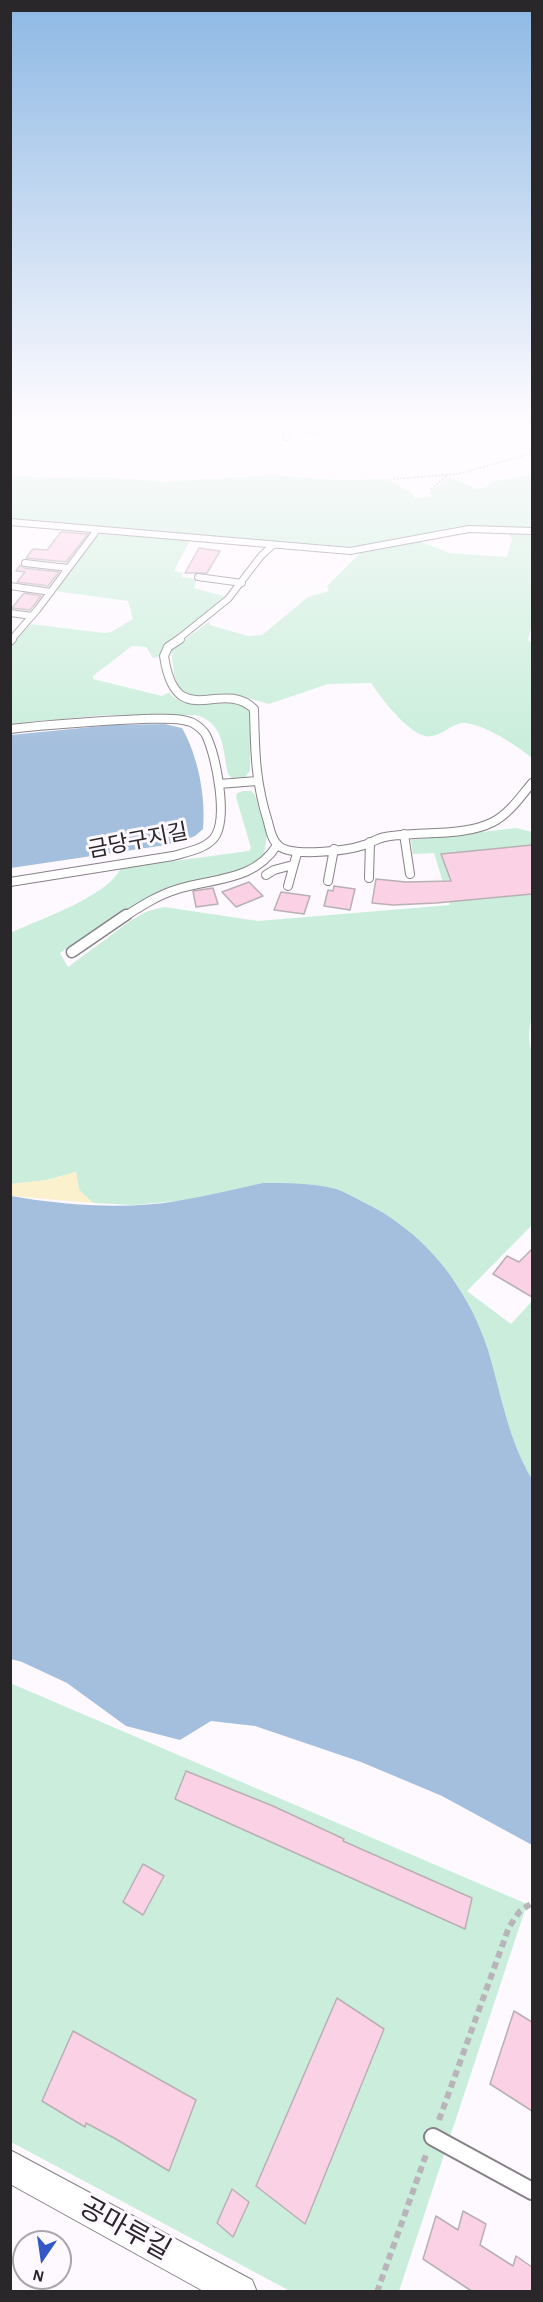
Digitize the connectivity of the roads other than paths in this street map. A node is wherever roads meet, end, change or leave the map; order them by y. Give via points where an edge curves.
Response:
1 (96, 531) edge
2 (114, 531) edge
3 (447, 531) edge
4 (273, 545) junction
5 (25, 563) dead end
6 (68, 568) junction
7 (198, 577) dead end
8 (242, 583) junction
9 (10, 586) edge
10 (51, 592) junction
11 (10, 613) edge
12 (32, 616) junction
13 (10, 641) edge
14 (10, 729) edge
15 (257, 781) junction
16 (532, 783) edge
17 (219, 784) junction
18 (404, 834) junction
19 (370, 842) junction
20 (277, 845) junction
21 (334, 849) junction
22 (297, 853) junction
23 (293, 865) junction
24 (410, 874) dead end
25 (266, 875) dead end
26 (369, 878) dead end
27 (328, 880) dead end
28 (10, 882) edge
29 (288, 886) dead end
30 (72, 952) dead end
31 (433, 2137) road end
32 (10, 2166) edge
33 (532, 2191) edge
34 (240, 2292) edge

1 - 6 lane
2 - 4 lane
3 - 4 lane via 350,551
4 - 8 lane via 258,558
5 - 6 lane
6 - 10 lane
7 - 8 lane
8 - 15 lane via 206,620 165,650 163,656 182,698 250,703 254,709
9 - 10 lane
10 - 12 lane
11 - 12 lane
12 - 13 lane
14 - 17 lane, 금당구지길 via 112,719 191,722 206,735
15 - 17 lane
15 - 20 lane
16 - 18 lane via 493,822 473,828
17 - 28 lane, 금당구지길 via 222,823 214,838 198,849
18 - 19 lane
18 - 24 lane
19 - 21 lane
19 - 26 lane
20 - 22 lane
20 - 30 lane via 258,866 159,896
21 - 22 lane
21 - 27 lane
22 - 23 lane
23 - 25 lane
23 - 29 lane
31 - 33 lane
32 - 34 street, 공마루길

